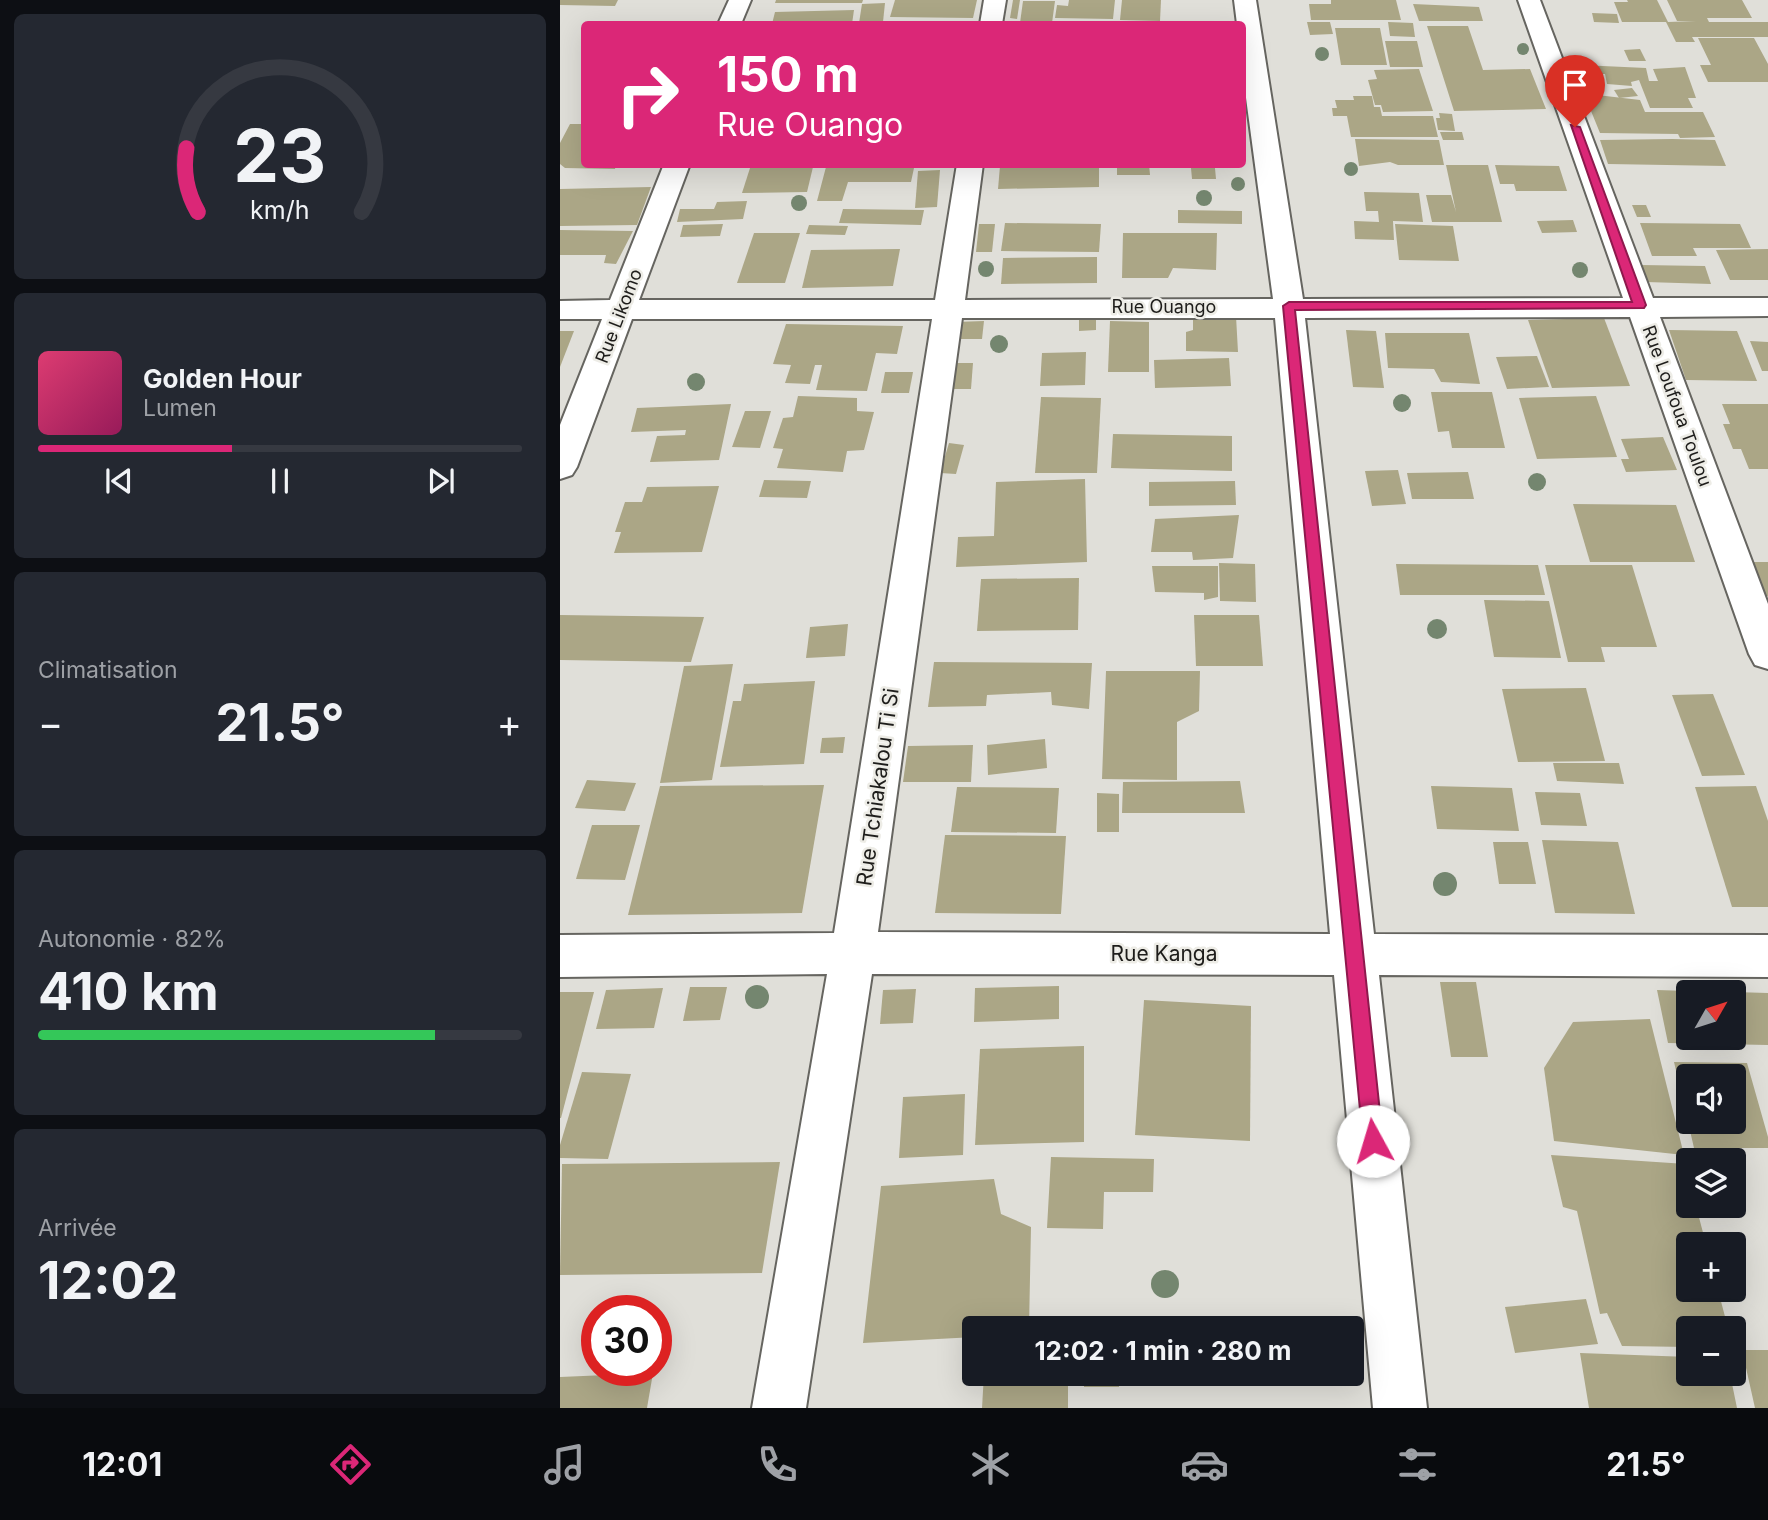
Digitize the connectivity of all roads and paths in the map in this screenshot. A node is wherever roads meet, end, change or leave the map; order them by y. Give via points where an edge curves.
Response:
1 (740, 0) edge
2 (995, 0) edge
3 (1245, 0) edge
4 (1528, 0) edge
5 (731, 21) edge
6 (992, 21) edge
7 (675, 168) edge
8 (969, 168) edge
9 (1640, 305) junction
10 (1289, 306) junction
11 (948, 307) junction
12 (1768, 307) edge
13 (560, 310) edge
14 (622, 310) junction
15 (560, 467) edge
16 (1768, 654) edge
17 (853, 953) junction
18 (1354, 955) junction
19 (560, 956) edge
20 (1768, 956) edge
21 (779, 1408) edge
22 (1400, 1408) edge

1 - 5 street
2 - 6 street
3 - 10 street
4 - 9 street, Rue Loufoua Toulou
7 - 14 street, Rue Likomo
8 - 11 street, Rue Tchiakalou Ti Si
9 - 10 street, Rue Ouango
9 - 12 street, Rue Ouango
9 - 16 street, Rue Loufoua Toulou
10 - 11 street, Rue Ouango
10 - 18 street
11 - 14 street, Rue Ouango
11 - 17 street, Rue Tchiakalou Ti Si
13 - 14 street, Rue Ouango
14 - 15 street, Rue Likomo
17 - 18 street, Rue Kanga
17 - 19 street, Rue Kanga
17 - 21 street, Rue Tchiakalou Ti Si
18 - 20 street, Rue Kanga
18 - 22 street

